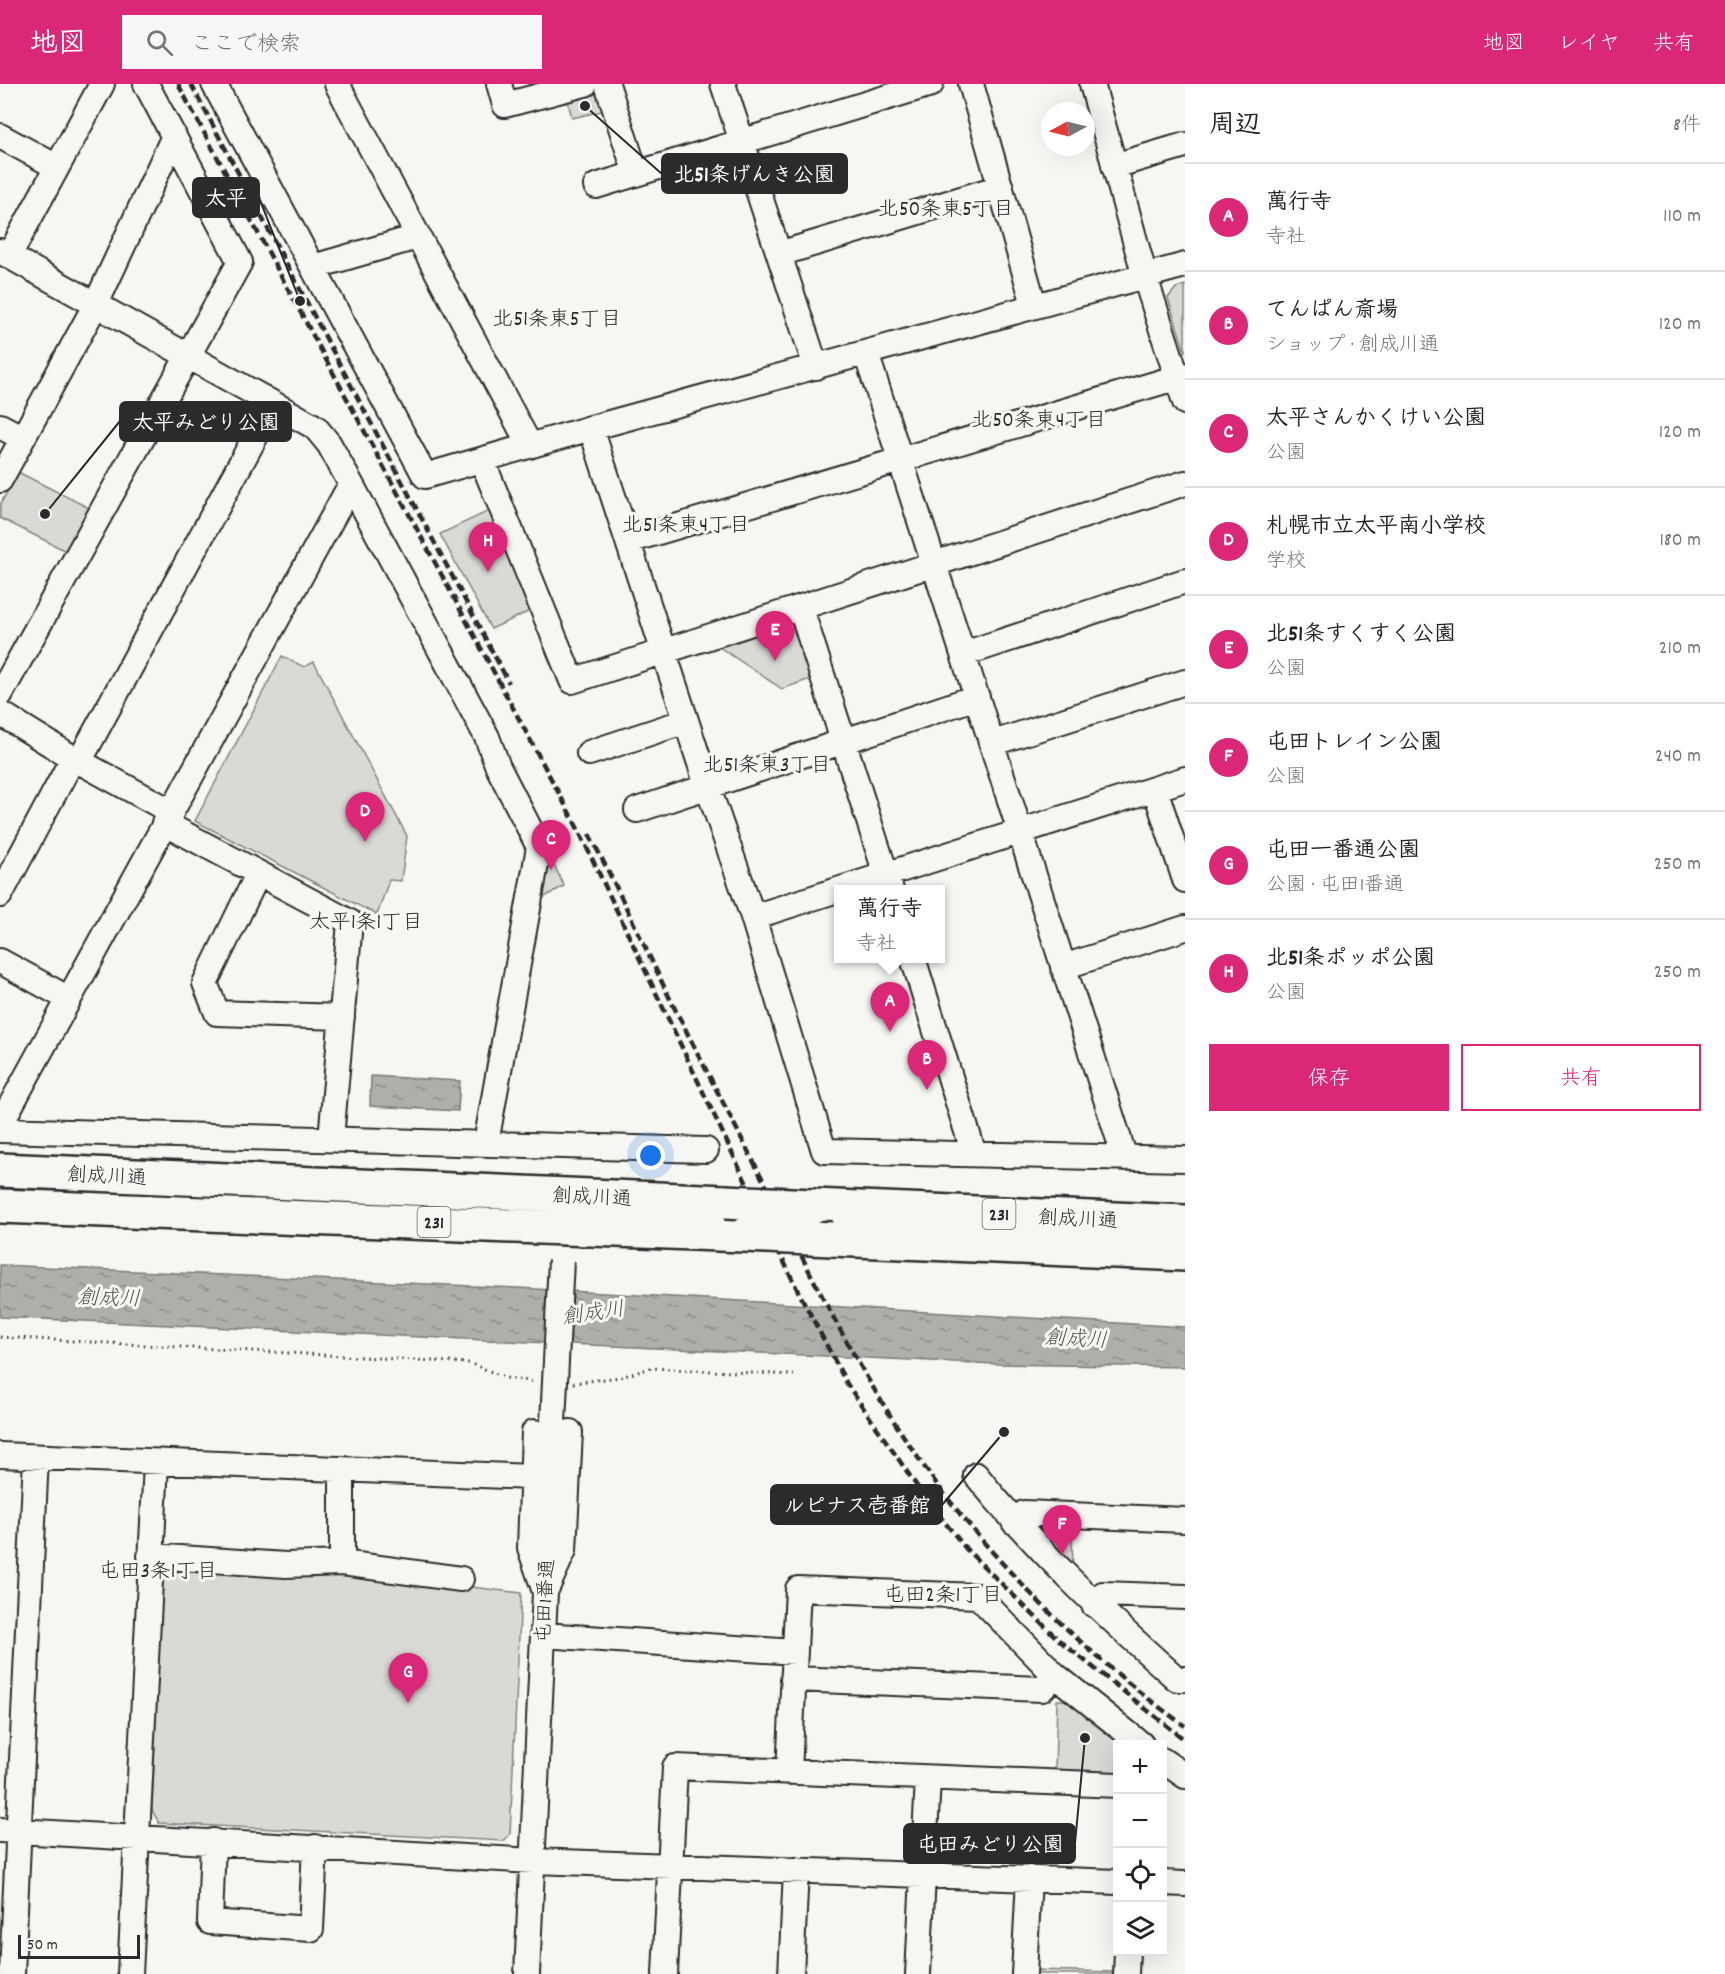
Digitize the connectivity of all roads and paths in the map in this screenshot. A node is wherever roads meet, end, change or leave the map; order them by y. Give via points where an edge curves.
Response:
1 (101, 84) edge
2 (146, 84) edge
3 (214, 84) edge
4 (337, 84) edge
5 (499, 84) edge
6 (585, 84) edge
7 (607, 84) edge
8 (723, 84) edge
9 (931, 84) edge
10 (971, 84) edge
11 (1092, 84) edge
12 (0, 136) edge
13 (174, 136) junction
14 (742, 142) junction
15 (1185, 145) edge
16 (1114, 166) junction
17 (57, 167) junction
18 (636, 174) junction
19 (596, 186) dead end
20 (1001, 187) junction
21 (417, 237) junction
22 (4, 254) edge
23 (779, 254) junction
24 (1185, 265) edge
25 (314, 267) junction
26 (1144, 277) junction
27 (96, 304) junction
28 (1034, 305) junction
29 (866, 353) junction
30 (187, 355) junction
31 (816, 367) junction
32 (1181, 376) edge
33 (1185, 402) edge
34 (273, 404) junction
35 (0, 426) edge
36 (591, 428) junction
37 (23, 438) junction
38 (530, 446) junction
39 (482, 460) junction
40 (901, 461) junction
41 (0, 480) edge
42 (351, 483) junction
43 (1185, 483) edge
44 (628, 541) junction
45 (934, 565) junction
46 (1185, 581) edge
47 (801, 609) junction
48 (663, 651) junction
49 (964, 654) junction
50 (1185, 682) edge
51 (0, 695) edge
52 (977, 697) junction
53 (0, 713) edge
54 (686, 721) junction
55 (844, 743) junction
56 (993, 743) junction
57 (589, 753) dead end
58 (76, 760) junction
59 (1185, 779) edge
60 (706, 785) junction
61 (1155, 789) junction
62 (637, 810) dead end
63 (167, 817) junction
64 (1021, 831) junction
65 (258, 874) junction
66 (1185, 880) edge
67 (888, 882) edge
68 (0, 895) edge
69 (834, 896) edge
70 (753, 917) junction
71 (1185, 928) edge
72 (0, 961) edge
73 (915, 963) edge
74 (1063, 967) junction
75 (69, 999) junction
76 (342, 1017) junction
77 (0, 1125) edge
78 (0, 1130) edge
79 (331, 1139) junction
80 (486, 1143) junction
81 (706, 1150) dead end
82 (974, 1154) junction
83 (1125, 1158) junction
84 (1185, 1159) edge
85 (0, 1170) edge
86 (0, 1206) edge
87 (1185, 1222) edge
88 (562, 1227) junction
89 (1185, 1254) edge
90 (0, 1337) edge
91 (794, 1375) dead end
92 (554, 1389) junction
93 (534, 1432) dead end
94 (570, 1432) dead end
95 (0, 1455) edge
96 (36, 1457) junction
97 (156, 1463) junction
98 (342, 1469) junction
99 (976, 1475) dead end
100 (532, 1478) junction
101 (1185, 1520) edge
102 (1014, 1522) junction
103 (150, 1556) junction
104 (342, 1563) junction
105 (461, 1579) dead end
106 (545, 1592) junction
107 (1185, 1597) edge
108 (1094, 1605) junction
109 (543, 1635) junction
110 (795, 1652) junction
111 (1055, 1675) junction
112 (794, 1679) junction
113 (1185, 1679) edge
114 (1136, 1740) edge
115 (789, 1772) junction
116 (928, 1778) junction
117 (1113, 1785) edge
118 (10, 1830) edge
119 (138, 1838) junction
120 (213, 1841) junction
121 (315, 1847) junction
122 (533, 1860) junction
123 (670, 1866) junction
124 (796, 1870) junction
125 (924, 1874) junction
126 (1029, 1878) junction
127 (1113, 1882) edge
128 (1167, 1883) edge
129 (1185, 1884) edge
130 (1127, 1956) edge
131 (12, 1974) edge
132 (130, 1974) edge
133 (527, 1974) edge
134 (665, 1974) edge
135 (791, 1974) edge
136 (918, 1974) edge
137 (1024, 1974) edge
138 (1126, 1974) edge

1 - 17 street
2 - 13 street
3 - 25 street
4 - 21 street
5 - 6 street via 505,105
7 - 18 street
8 - 14 street
9 - 14 street
10 - 20 street
11 - 16 street
12 - 17 street
13 - 27 street
13 - 30 street via 240,262
14 - 18 street
14 - 23 street
15 - 16 street
16 - 26 street
17 - 22 street
18 - 19 street
20 - 23 street
20 - 28 street
21 - 25 street
21 - 38 street
22 - 27 street
23 - 31 street
24 - 26 street
25 - 39 street via 424,476
26 - 28 street
26 - 32 street
27 - 30 street
27 - 37 street
28 - 29 street
29 - 31 street
29 - 40 street
30 - 34 street
30 - 51 street
31 - 36 street
32 - 33 street
32 - 40 street
34 - 42 street via 315,427
34 - 58 street
35 - 37 street
36 - 38 street
36 - 44 street
37 - 41 street
38 - 39 street
39 - 48 street via 573,681
40 - 44 street
40 - 45 street
42 - 63 street
42 - 80 street via 487,737 539,847
43 - 45 street
44 - 48 street
45 - 47 street
45 - 49 street
46 - 49 street
47 - 48 street
47 - 55 street
48 - 54 street
49 - 52 street
50 - 56 street
52 - 55 street
52 - 56 street
53 - 58 street
54 - 57 street
54 - 60 street
55 - 60 street
55 - 67 street
56 - 64 street
58 - 63 street
58 - 68 street
59 - 61 street
60 - 62 street
60 - 70 street
61 - 64 street
61 - 66 street
63 - 65 street
63 - 75 street
64 - 67 street
64 - 74 street
65 - 76 street via 350,922
65 - 76 street via 205,983 217,1014
69 - 70 street
70 - 82 street via 824,1151
71 - 74 street
72 - 75 street
73 - 82 street
74 - 83 street
75 - 77 street
76 - 79 street
78 - 79 street
79 - 80 street
80 - 81 street
82 - 83 street
83 - 84 street
85 - 87 highway, 創成川通 / 231, bridge
86 - 88 highway, 創成川通 / 231
88 - 89 highway, 創成川通 / 231, bridge
88 - 92 street, 屯田1番通, bridge
90 - 92 path via 469,1363 507,1378
91 - 92 path via 651,1368
92 - 106 street, 屯田1番通
93 - 100 street
94 - 106 street via 564,1550
95 - 96 street
96 - 97 street
96 - 118 street
97 - 98 street
97 - 103 street
98 - 100 street
98 - 104 street
99 - 102 street
100 - 106 street via 530,1548
101 - 102 street via 1024,1513
102 - 108 street
103 - 104 street via 286,1565
103 - 119 street
104 - 105 street
106 - 109 street, 屯田1番通
107 - 108 street via 1104,1594
108 - 113 street via 1177,1679
109 - 110 street
109 - 122 street, 屯田1番通
110 - 111 street via 798,1589 978,1596
110 - 112 street
111 - 112 street via 1042,1689
111 - 114 street
112 - 115 street
115 - 116 street
115 - 123 street via 675,1767
116 - 117 street
116 - 125 street
118 - 119 street
118 - 131 street
119 - 120 street
119 - 132 street
120 - 121 street
120 - 121 street via 210,1922 311,1929
121 - 122 street
122 - 123 street
122 - 133 street, 屯田1番通
123 - 124 street
123 - 134 street
124 - 125 street
124 - 135 street
125 - 126 street
125 - 136 street
126 - 127 street
126 - 137 street
128 - 129 street
130 - 138 street

